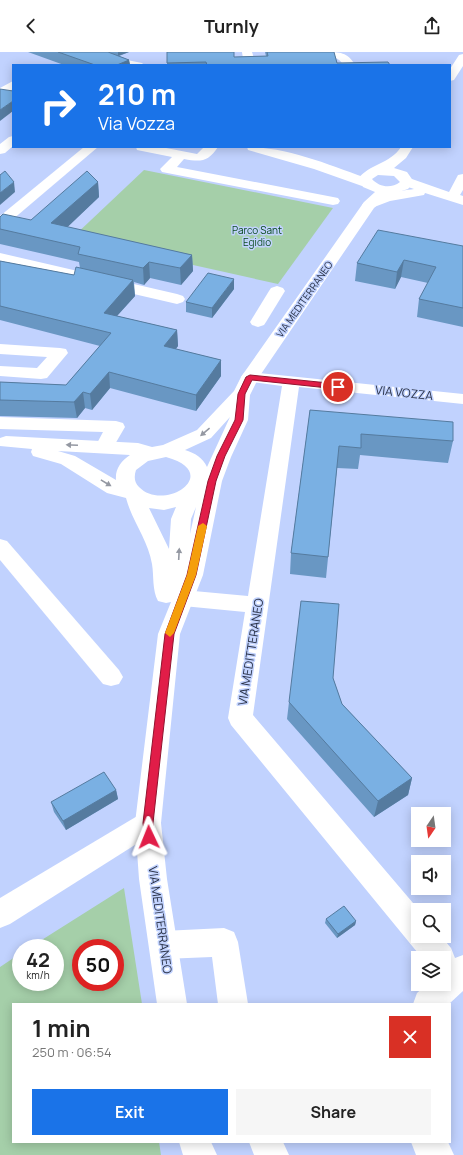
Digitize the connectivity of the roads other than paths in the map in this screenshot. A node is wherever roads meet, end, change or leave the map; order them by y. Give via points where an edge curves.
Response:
1 (92, 52) edge
2 (247, 52) edge
3 (331, 52) edge
4 (463, 57) edge
5 (141, 63) edge
6 (250, 64) edge
7 (349, 64) edge
8 (451, 76) edge
9 (0, 78) edge
10 (12, 81) edge
11 (12, 85) edge
12 (0, 93) edge
13 (91, 148) edge
14 (147, 148) edge
15 (211, 148) edge
16 (256, 148) edge
17 (406, 150) edge
18 (181, 155) junction
19 (372, 178) junction
20 (463, 178) edge
21 (399, 184) junction
22 (419, 192) junction
23 (458, 199) edge
24 (333, 201) dead end
25 (369, 205) junction
26 (0, 223) edge
27 (0, 258) edge
28 (277, 291) dead end
29 (177, 299) dead end
30 (258, 322) dead end
31 (0, 349) edge
32 (0, 371) edge
33 (291, 382) junction
34 (245, 386) junction
35 (463, 399) edge
36 (0, 422) edge
37 (3, 442) edge
38 (104, 447) junction
39 (159, 452) junction
40 (200, 469) junction
41 (194, 490) junction
42 (133, 494) junction
43 (0, 546) edge
44 (183, 598) junction
45 (258, 605) junction
46 (169, 634) junction
47 (111, 677) dead end
48 (148, 823) junction
49 (0, 914) edge
50 (411, 923) edge
51 (428, 943) edge
52 (163, 945) junction
53 (453, 970) edge
54 (172, 1003) edge
55 (232, 1003) edge
56 (429, 1003) edge
57 (188, 1143) edge
58 (196, 1143) edge
59 (266, 1143) edge
60 (428, 1143) edge
61 (189, 1155) edge
62 (200, 1155) edge
63 (272, 1155) edge
64 (437, 1155) edge

1 - 5 street via 120,62
2 - 6 street
3 - 7 street via 343,56
4 - 8 street
9 - 10 street
11 - 12 street
13 - 26 street
14 - 18 street
15 - 18 street via 200,158
16 - 19 street
17 - 19 street
17 - 21 street via 400,168
18 - 24 street via 167,169
19 - 21 street via 380,189
19 - 21 street via 386,171
19 - 25 street, VIA MEDITERRANEO
20 - 23 street
21 - 22 street
21 - 23 street
21 - 25 street, VIA MEDITERRANEO via 384,192
22 - 23 street
22 - 25 street via 387,198
25 - 34 street, VIA MEDITERRANEO
27 - 29 street
28 - 30 street
31 - 32 street via 60,353 41,374
33 - 34 street, VIA VOZZA
33 - 35 street, VIA VOZZA
33 - 45 street, VIA MEDITTERANEO
34 -> 39 street, VIA MEDITERRANEO via 204,434
34 - 40 street, VIA MEDITERRANEO via 230,418
34 - 44 street, VIA MEDITERRANEO via 239,420 212,481 192,575
36 - 38 street via 116,427
38 -> 37 street
37 -> 42 street via 68,460 114,488
38 - 39 street
39 - 40 street via 187,457
39 - 42 street via 142,456 127,469 124,477
40 - 41 street via 199,484
41 - 42 street via 174,501 154,502
46 -> 41 street via 178,573 181,519
42 - 46 street via 158,546 165,572
43 - 47 street
44 - 45 street
44 - 46 street, VIA MEDITERRANEO
45 - 50 street, VIA MEDITTERANEO via 240,718
46 - 48 street, VIA MEDITERRANEO
48 - 49 street
48 - 52 street, VIA MEDITERRANEO
51 - 53 street
52 - 54 street, VIA MEDITERRANEO
52 - 55 street via 224,942
53 - 56 street
57 - 61 street
58 - 62 street
59 - 63 street
60 - 64 street

